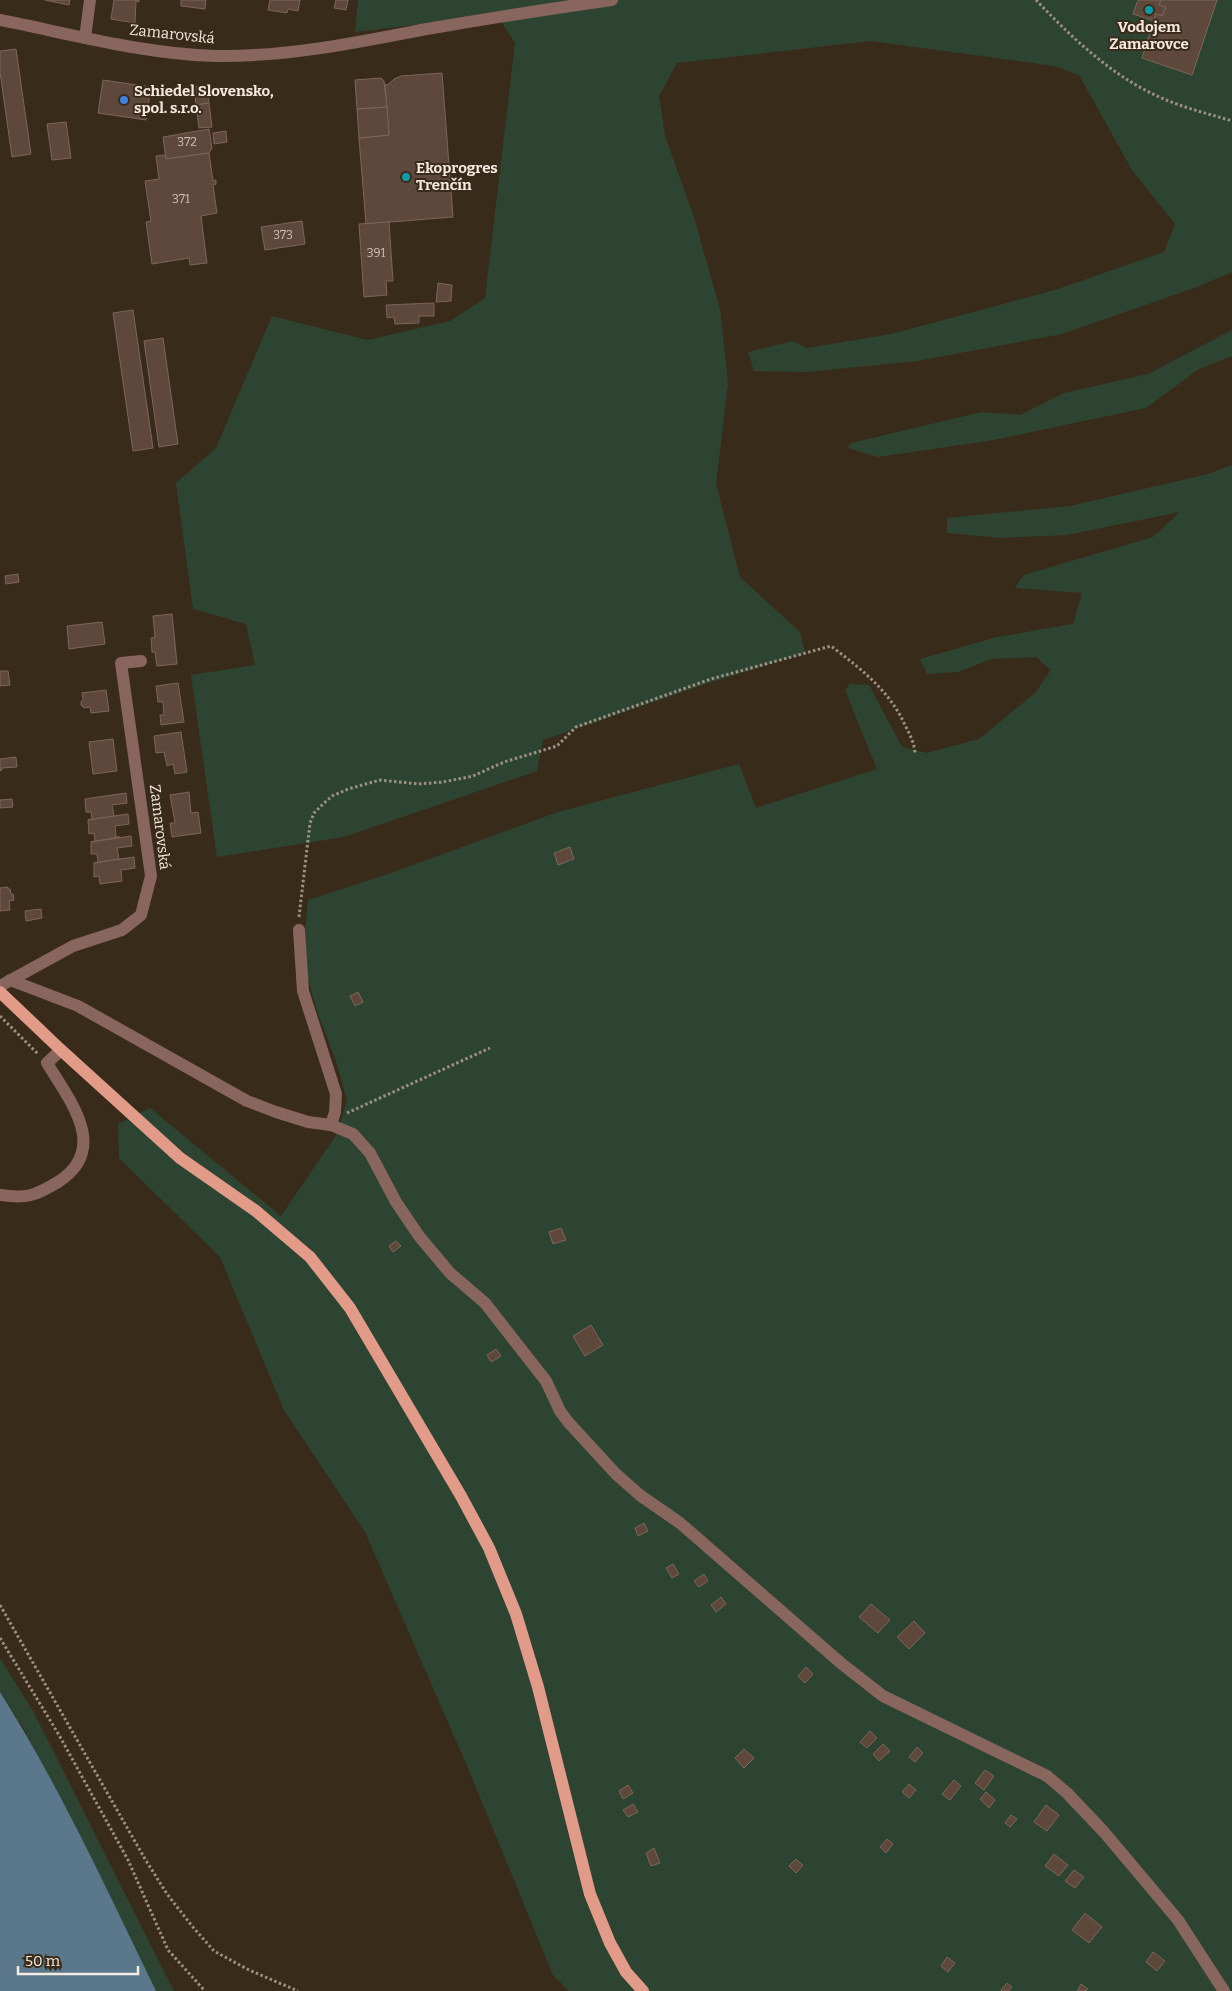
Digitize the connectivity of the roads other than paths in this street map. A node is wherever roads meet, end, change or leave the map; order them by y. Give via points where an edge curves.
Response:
1 (90, 0) edge
2 (612, 0) edge
3 (0, 20) edge
4 (85, 38) junction
5 (141, 661) dead end
6 (299, 930) road end
7 (5, 983) edge
8 (0, 992) edge
9 (61, 1050) junction
10 (331, 1125) junction
11 (0, 1195) edge
12 (643, 1991) edge
13 (1224, 1991) edge

1 - 4 street
2 - 4 street, Zamarovská via 268,55 216,56 166,52
3 - 4 street, Zamarovská
5 - 7 street, Zamarovská via 121,664 151,876 141,915 122,930 73,946
6 - 10 street via 304,996 336,1094
7 - 10 street via 78,1006 247,1101 300,1119
8 - 9 main road
9 - 11 street via 47,1063 83,1130 84,1148 79,1162 68,1176 26,1197
9 - 12 main road via 180,1158 256,1212 310,1257 350,1308 462,1496 489,1548 516,1614 538,1687 590,1894 610,1943 626,1972
10 - 13 street via 353,1134 370,1153 418,1236 450,1273 485,1304 546,1381 560,1412 616,1474 680,1523 842,1664 884,1696 1047,1776 1093,1820 1178,1920

